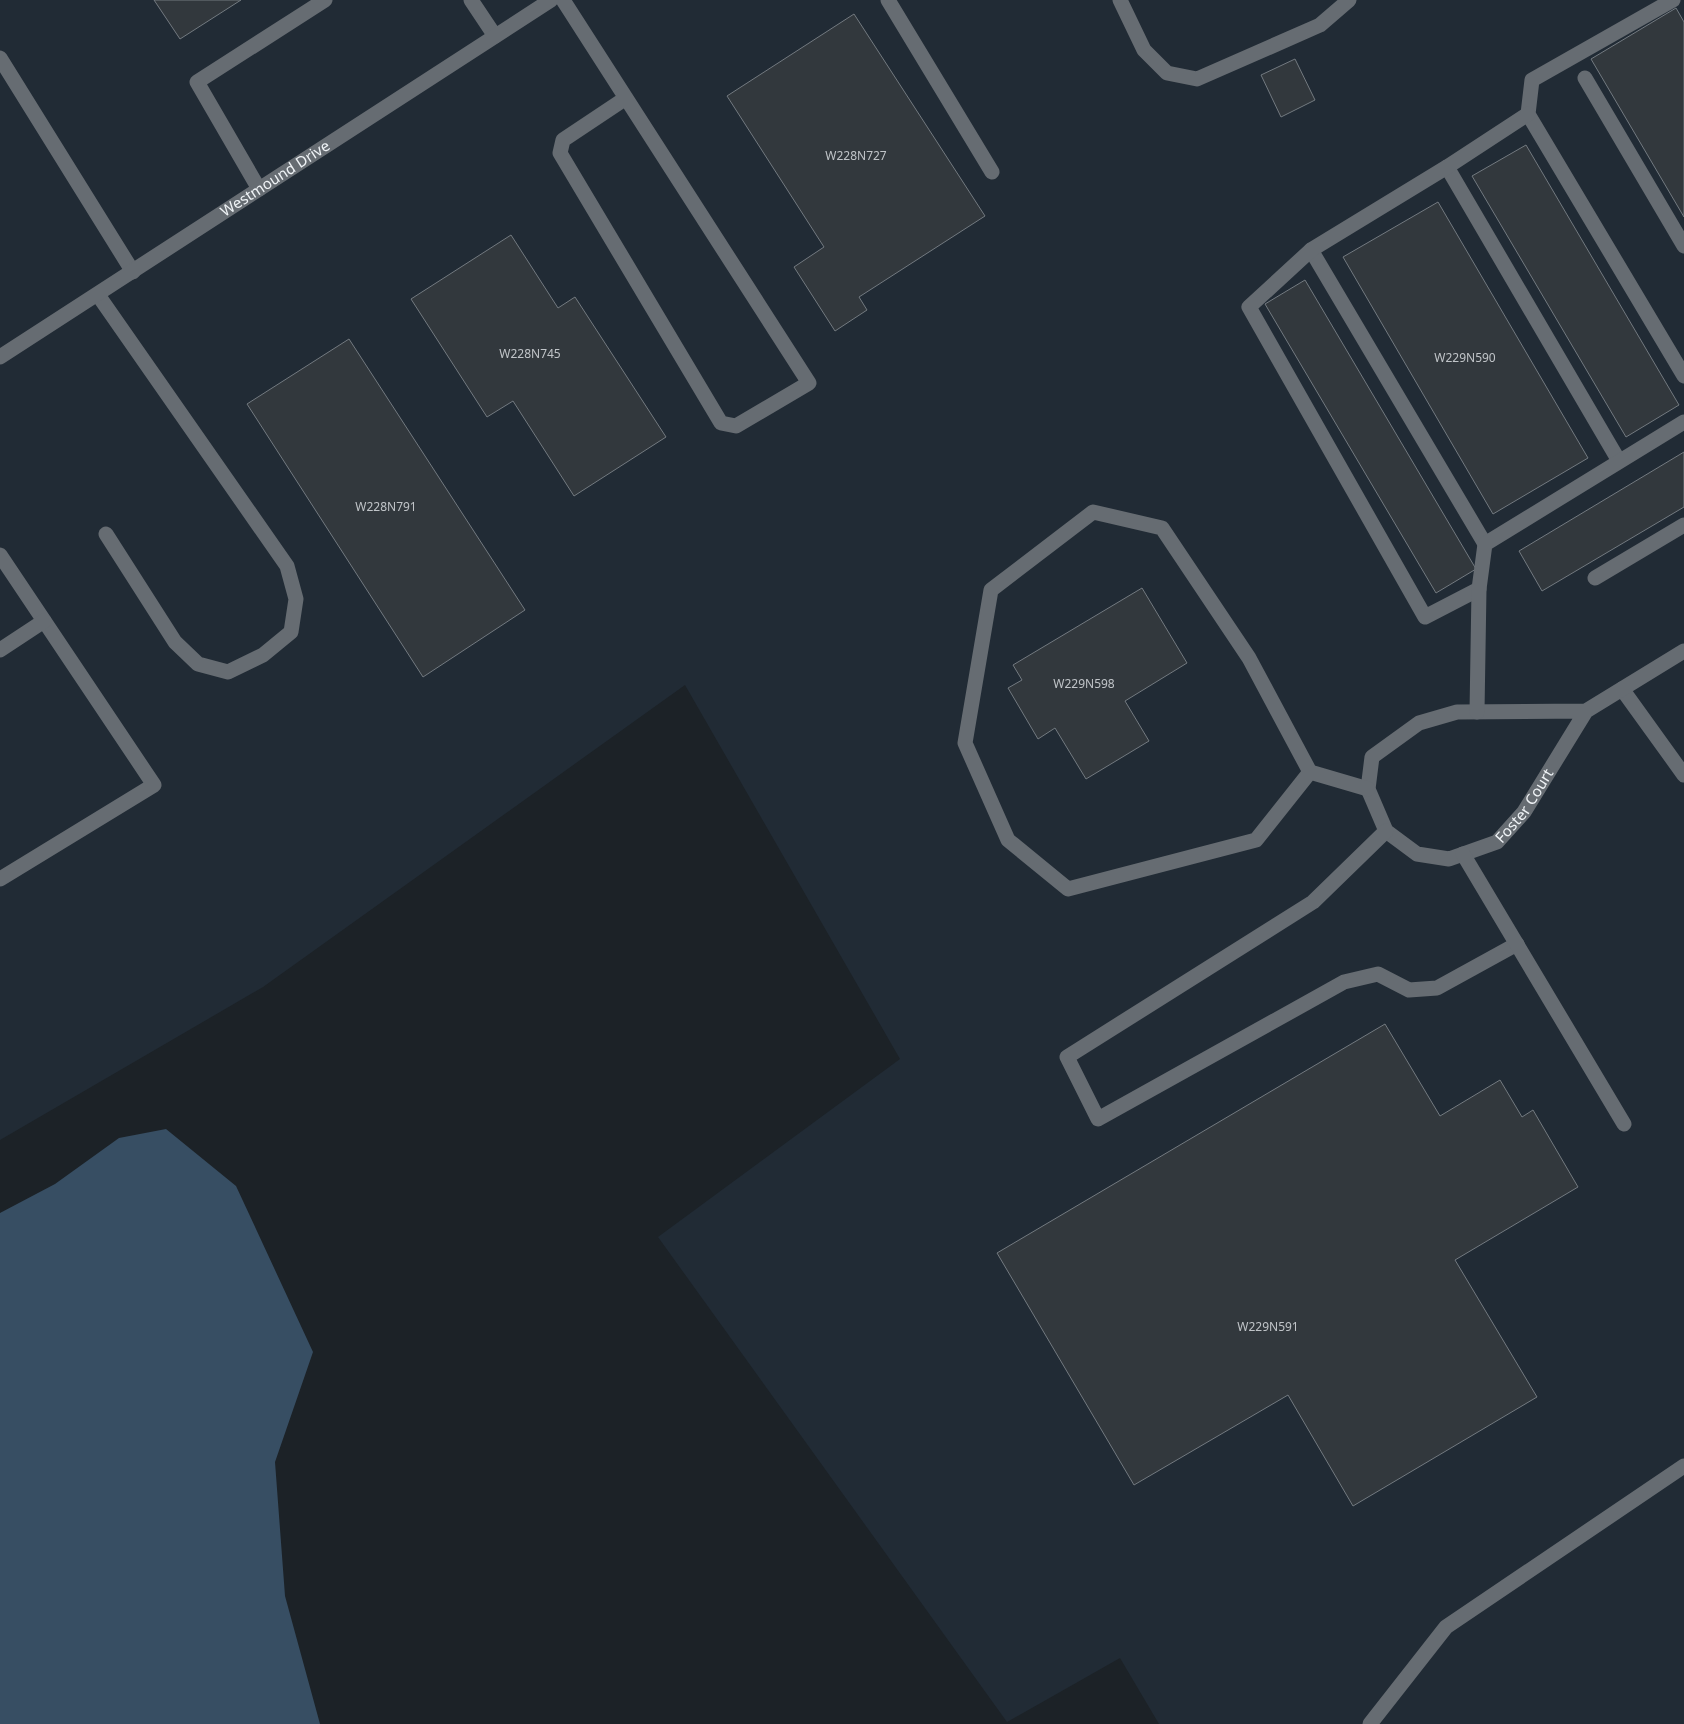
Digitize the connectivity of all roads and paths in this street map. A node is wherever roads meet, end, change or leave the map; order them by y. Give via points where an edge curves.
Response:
1 (325, 0) edge
2 (470, 0) edge
3 (551, 0) edge
4 (563, 0) edge
5 (888, 0) edge
6 (1120, 0) edge
7 (1349, 0) edge
8 (1673, 0) edge
9 (495, 36) junction
10 (0, 58) edge
11 (1585, 78) dead end
12 (626, 98) junction
13 (1528, 114) junction
14 (1447, 166) junction
15 (992, 172) dead end
16 (259, 189) junction
17 (1684, 246) edge
18 (1311, 250) junction
19 (133, 272) junction
20 (98, 295) junction
21 (0, 357) edge
22 (1684, 376) edge
23 (1684, 422) edge
24 (1619, 461) junction
25 (1684, 525) edge
26 (106, 534) dead end
27 (1485, 544) junction
28 (0, 555) edge
29 (1595, 578) dead end
30 (1479, 590) junction
31 (44, 621) junction
32 (0, 650) edge
33 (1684, 652) edge
34 (1622, 689) junction
35 (1586, 711) junction
36 (1477, 712) junction
37 (1310, 772) junction
38 (1684, 775) edge
39 (1368, 789) junction
40 (1386, 831) junction
41 (1464, 854) junction
42 (0, 879) edge
43 (1517, 944) junction
44 (1624, 1124) dead end
45 (1684, 1466) edge
46 (1370, 1724) edge

1 - 16 street via 197,82
2 - 9 street
3 - 9 street, Westmound Drive
4 - 12 street
5 - 15 street
6 - 7 street via 1144,50 1167,73 1197,79 1320,25
8 - 13 street via 1532,80
9 - 16 street, Westmound Drive
10 - 19 street
11 - 17 street
12 - 12 street via 809,383 736,426 721,423 560,153 563,140
13 - 14 street
13 - 22 street
14 - 18 street
14 - 24 street
16 - 19 street, Westmound Drive
18 - 27 street
18 - 30 street via 1249,307 1426,617
19 - 20 street, Westmound Drive
20 - 21 street, Westmound Drive
20 - 26 street via 286,566 296,599 291,632 263,655 228,672 198,664 174,642
23 - 24 street
24 - 27 street
25 - 29 street
27 - 30 street
28 - 31 street
30 - 36 street
31 - 32 street
31 - 42 street via 154,785
33 - 34 street, Foster Court
34 - 35 street, Foster Court
34 - 38 street
35 - 36 street
35 - 41 street, Foster Court via 1524,812 1496,842
36 - 39 street via 1457,712 1419,724 1372,757
37 - 37 street via 1249,658 1162,528 1093,512 991,590 965,744 1008,840 1068,889 1256,840
37 - 39 street
39 - 40 street
40 - 41 street, Foster Court via 1417,854 1449,859
40 - 43 street via 1313,902 1067,1056 1098,1118 1344,982 1378,974 1409,990 1437,988
41 - 43 street
43 - 44 street
45 - 46 street via 1446,1627

